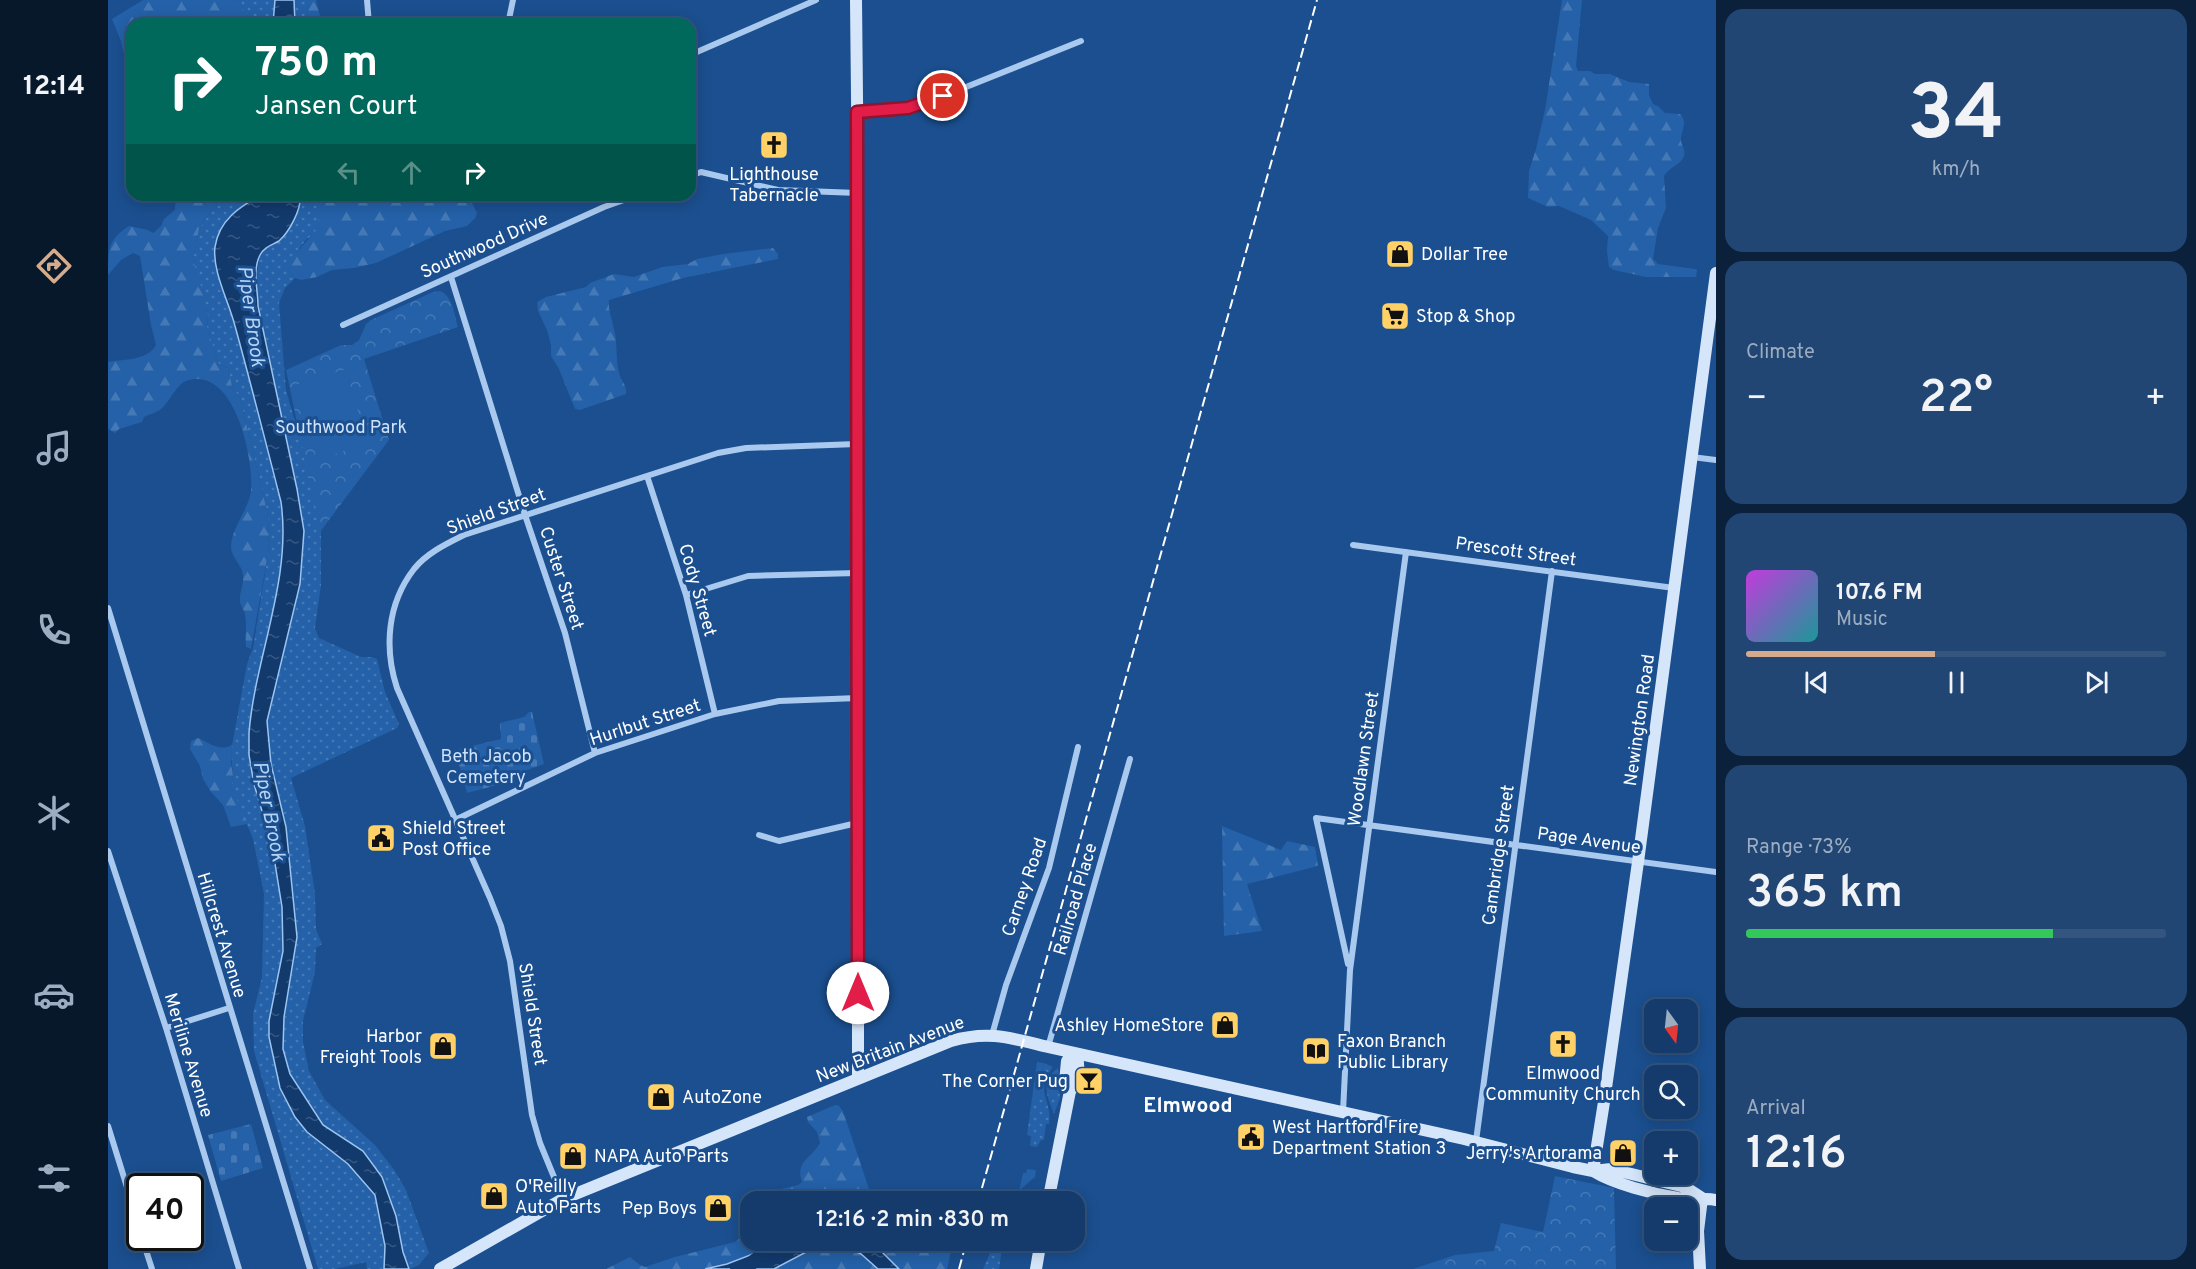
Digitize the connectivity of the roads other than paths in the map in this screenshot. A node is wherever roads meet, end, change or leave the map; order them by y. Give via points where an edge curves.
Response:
1 (367, 0) edge
2 (513, 0) edge
3 (816, 0) edge
4 (856, 0) edge
5 (368, 18) edge
6 (509, 18) edge
7 (1081, 41) dead end
8 (696, 52) edge
9 (857, 112) junction
10 (696, 173) edge
11 (858, 194) junction
12 (621, 201) edge
13 (1716, 273) edge
14 (451, 277) junction
15 (343, 326) dead end
16 (858, 444) junction
17 (1692, 457) junction
18 (1716, 460) edge
19 (647, 476) junction
20 (525, 515) junction
21 (1353, 545) dead end
22 (1406, 552) junction
23 (1551, 571) junction
24 (857, 573) junction
25 (1675, 588) junction
26 (686, 596) junction
27 (108, 608) edge
28 (858, 698) junction
29 (715, 714) junction
30 (1078, 747) dead end
31 (595, 753) junction
32 (1130, 759) dead end
33 (1316, 818) joint
34 (455, 819) junction
35 (857, 823) junction
36 (1369, 825) junction
37 (759, 835) dead end
38 (1515, 844) junction
39 (108, 851) edge
40 (1638, 862) junction
41 (1716, 872) edge
42 (1350, 970) junction
43 (229, 1008) junction
44 (166, 1028) junction
45 (992, 1035) junction
46 (1048, 1047) junction
47 (1075, 1054) junction
48 (858, 1079) junction
49 (1343, 1112) junction
50 (108, 1126) edge
51 (110, 1136) edge
52 (1476, 1142) junction
53 (1593, 1171) junction
54 (126, 1186) edge
55 (1050, 1191) edge
56 (1702, 1198) junction
57 (563, 1199) junction
58 (1716, 1200) edge
59 (146, 1251) edge
60 (1039, 1251) edge
61 (152, 1269) edge
62 (239, 1269) edge
63 (310, 1269) edge
64 (440, 1269) edge
65 (1036, 1269) edge
66 (1700, 1269) edge

1 - 5 street
2 - 6 street
3 - 8 street
4 - 9 main road
7 - 9 street via 926,103 889,111
9 - 11 main road
10 - 11 street via 701,171 778,190
11 - 16 main road
12 - 14 street, Southwood Drive
13 - 17 main road, Newington Road
14 - 15 street, Southwood Drive
14 - 20 street, Custer Street
16 - 19 street, Shield Street via 746,448
16 - 24 main road
17 - 18 street
17 - 25 main road, Newington Road
19 - 20 street, Shield Street
19 - 26 street, Cody Street
20 - 31 street, Custer Street via 565,633
20 - 34 street, Shield Street via 438,548 415,568 391,615 390,667
21 - 22 street, Prescott Street
22 - 23 street, Prescott Street
22 - 36 street, Woodlawn Street
23 - 25 street, Prescott Street
23 - 38 street, Cambridge Street
24 - 26 street via 748,576
24 - 28 main road
25 - 40 main road, Newington Road
26 - 29 street, Cody Street
27 - 43 street, Hillcrest Avenue
28 - 29 street, Hurlbut Street via 779,700
28 - 35 main road
29 - 31 street, Hurlbut Street
30 - 45 street, Carney Road via 1049,868
31 - 34 street, Hurlbut Street
32 - 46 street, Railroad Place
33 - 36 street, Page Avenue
33 - 42 street, Woodlawn Street
34 - 57 street, Shield Street via 501,926 510,961 532,1115
35 - 37 street via 779,841
35 - 48 main road
36 - 38 street, Page Avenue
36 - 42 street, Woodlawn Street
38 - 40 street, Page Avenue
38 - 52 street, Cambridge Street
39 - 44 street, Meriline Avenue
40 - 41 street, Page Avenue
40 - 53 main road, Newington Road
42 - 49 street, Woodlawn Street
43 - 44 street
43 - 63 street, Hillcrest Avenue
44 - 62 street, Meriline Avenue
45 - 46 main road, New Britain Avenue
45 - 48 main road, New Britain Avenue via 951,1041
46 - 47 main road, New Britain Avenue
47 - 49 main road, New Britain Avenue
47 - 55 main road via 1067,1061 1065,1082 1070,1091
48 - 57 main road, New Britain Avenue
49 - 52 main road, New Britain Avenue
50 - 51 street
51 - 54 street
52 - 53 main road, New Britain Avenue
53 - 56 main road, New Britain Avenue via 1607,1180 1672,1196
56 - 58 main road, New Britain Avenue
56 - 66 main road via 1698,1231
57 - 64 main road, New Britain Avenue
59 - 61 street
60 - 65 main road

